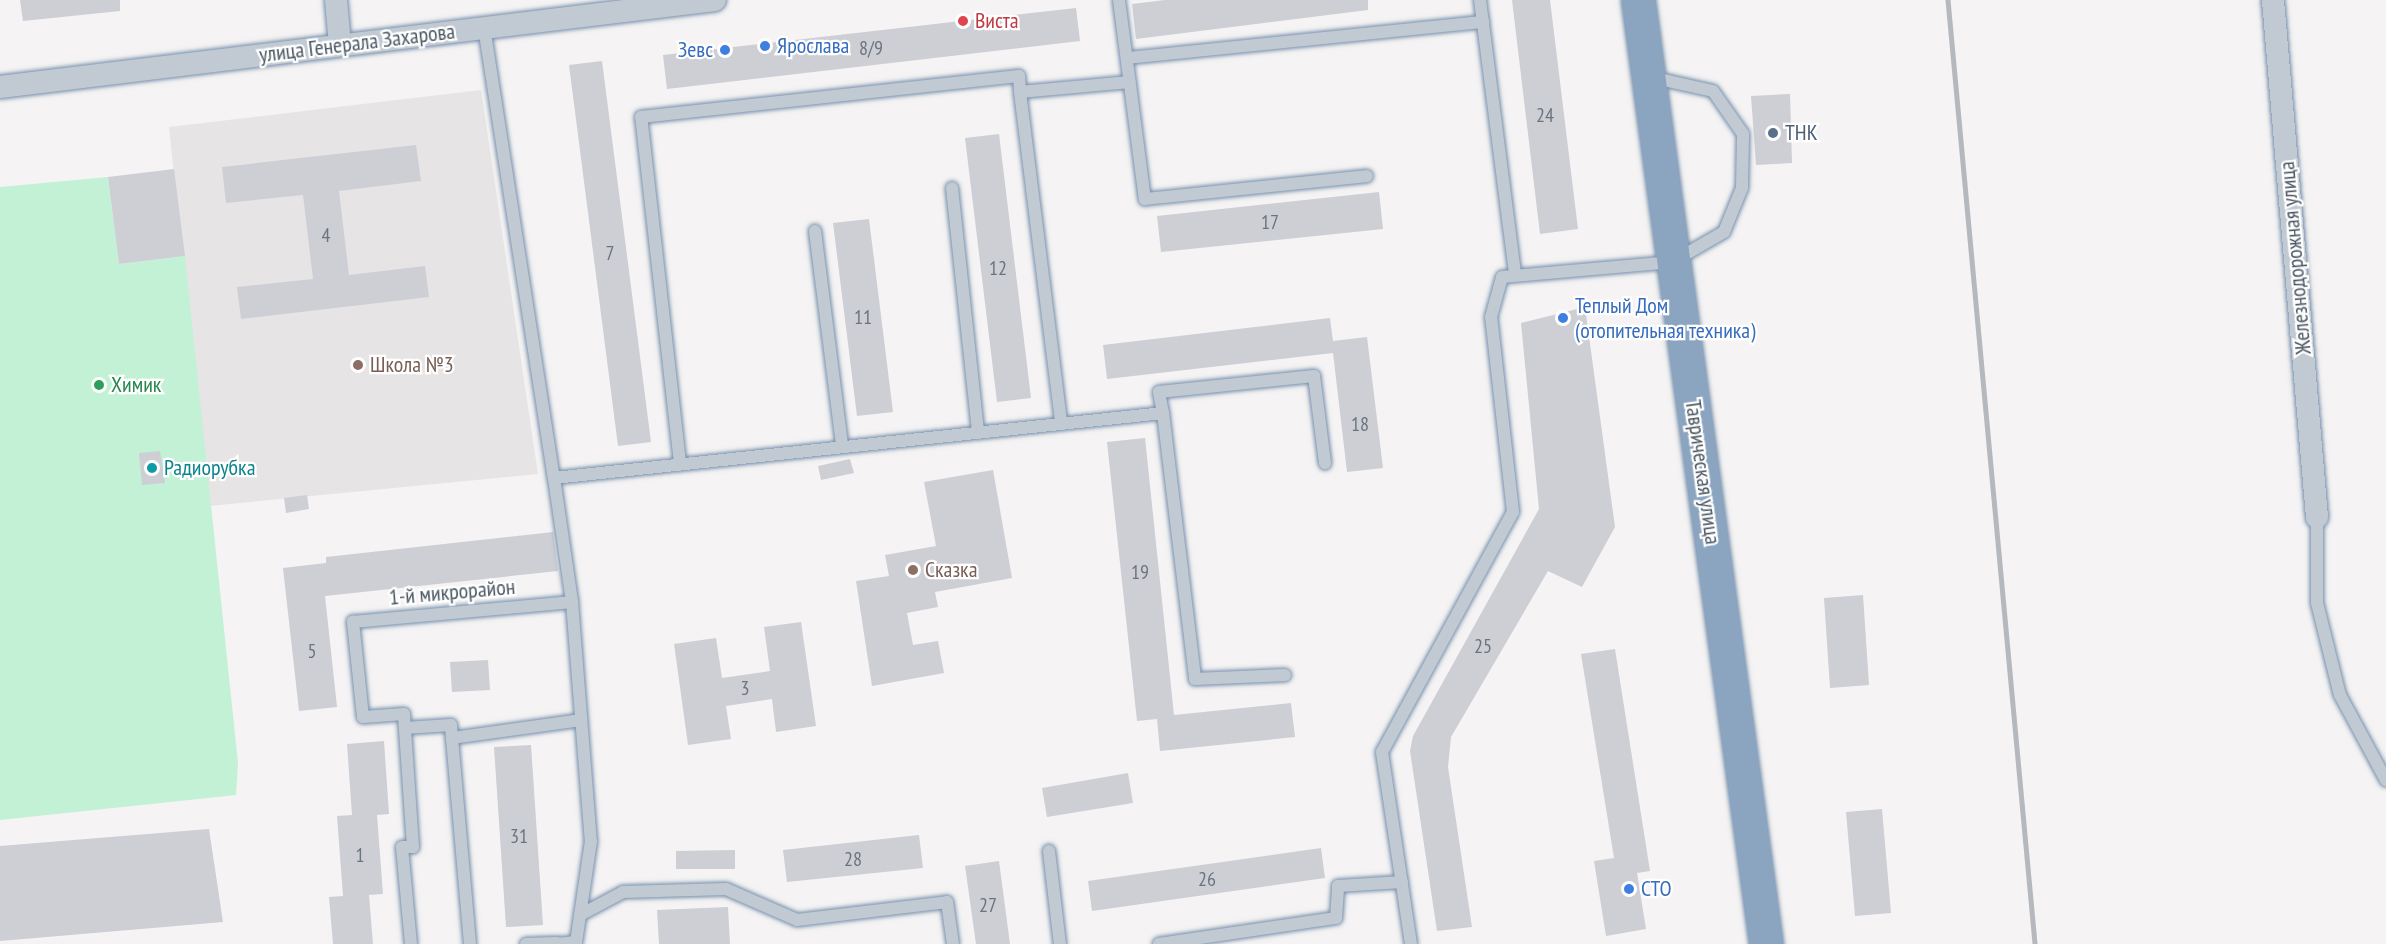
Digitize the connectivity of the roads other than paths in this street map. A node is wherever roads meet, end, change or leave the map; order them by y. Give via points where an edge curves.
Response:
1 (336, 0) edge
2 (715, 0) edge
3 (1119, 0) edge
4 (1480, 0) edge
5 (1638, 0) edge
6 (2273, 0) edge
7 (1483, 22) junction
8 (484, 27) junction
9 (340, 45) junction
10 (1127, 58) junction
11 (1649, 77) junction
12 (1130, 82) junction
13 (0, 87) edge
14 (1020, 92) junction
15 (1367, 177) dead end
16 (952, 188) dead end
17 (815, 231) dead end
18 (1672, 262) junction
19 (1515, 275) junction
20 (1163, 413) junction
21 (1061, 421) junction
22 (978, 430) junction
23 (842, 445) junction
24 (680, 463) junction
25 (1325, 463) dead end
26 (554, 478) junction
27 (2317, 517) joint
28 (572, 602) junction
29 (1285, 675) dead end
30 (581, 720) junction
31 (405, 728) junction
32 (452, 738) junction
33 (2386, 780) edge
34 (1049, 851) dead end
35 (1402, 882) junction
36 (580, 915) junction
37 (411, 944) edge
38 (470, 944) edge
39 (526, 944) edge
40 (557, 944) edge
41 (953, 944) edge
42 (1060, 944) edge
43 (1159, 944) edge
44 (1411, 944) edge
45 (1766, 944) edge

1 - 9 street
2 - 8 street, улица Генерала Захарова
3 - 10 lane
4 - 7 lane
5 - 11 highway, Таврическая улица
6 - 27 street, Железнодорожная улица
7 - 10 lane
7 - 19 lane
8 - 9 street, улица Генерала Захарова
8 - 26 lane
9 - 13 street, улица Генерала Захарова
10 - 12 lane
11 - 18 highway, Таврическая улица
11 - 18 lane via 1713,92 1743,134 1742,188 1724,232
12 - 14 lane
12 - 15 lane via 1145,199
14 - 21 lane
14 - 24 lane via 1019,76 641,117
16 - 22 lane
17 - 23 lane
18 - 19 lane
18 - 45 highway, Таврическая улица
19 - 35 lane via 1502,277 1491,317 1512,512 1382,752
20 - 21 lane
20 - 25 lane via 1159,392 1314,376
20 - 29 lane via 1195,679
21 - 22 lane
22 - 23 lane
23 - 24 lane
24 - 26 lane
26 - 28 lane
27 - 33 lane via 2317,603 2340,695
28 - 30 lane
28 - 31 lane, 1-й микрорайон via 353,622 363,717 404,714
30 - 32 lane
30 - 36 lane via 591,841
31 - 32 lane via 451,725
31 - 37 lane via 413,847 402,847
32 - 38 lane
34 - 42 lane
35 - 43 lane via 1338,886 1336,918
35 - 44 lane
36 - 40 lane via 576,942
36 - 41 lane via 634,892 726,889 797,920 946,902
39 - 40 lane

